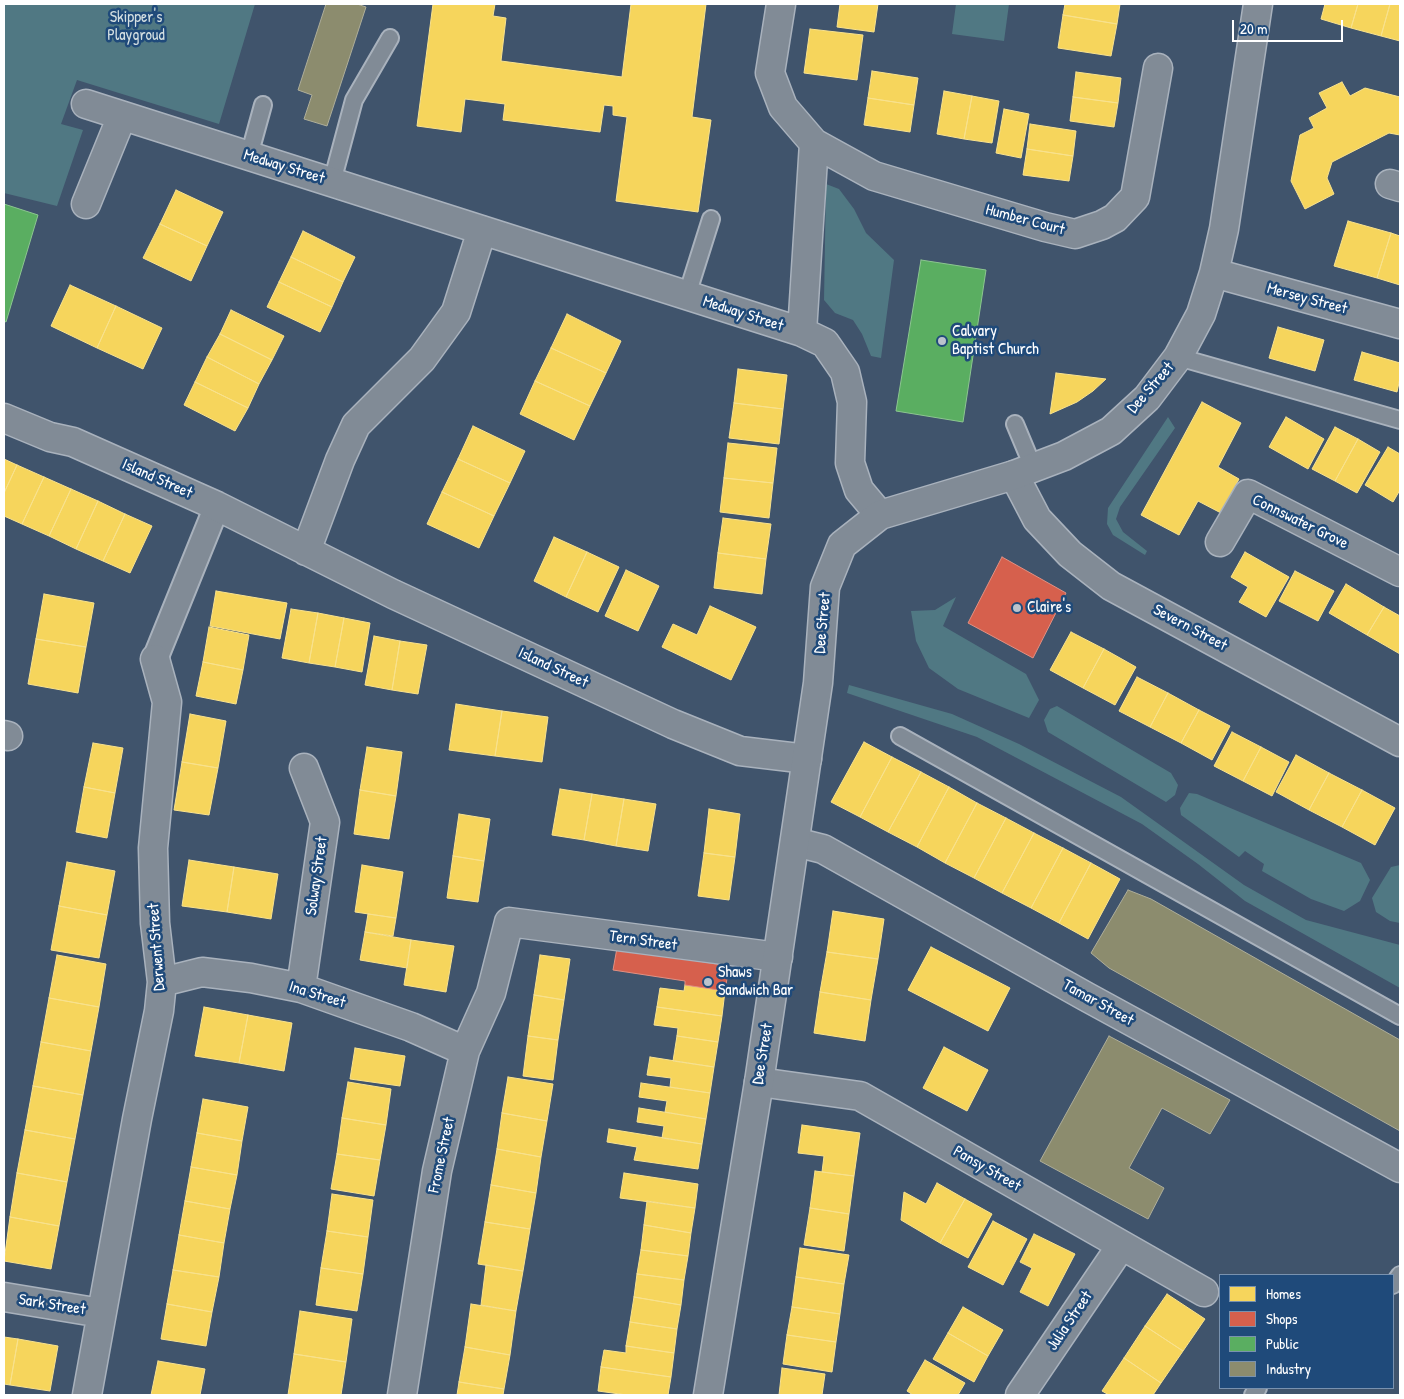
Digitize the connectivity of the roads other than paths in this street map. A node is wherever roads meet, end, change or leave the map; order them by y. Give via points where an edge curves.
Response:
1 (781, 4) edge
2 (1258, 4) edge
3 (390, 38) dead end
4 (1158, 68) dead end
5 (86, 104) dead end
6 (263, 105) dead end
7 (122, 116) junction
8 (814, 143) junction
9 (249, 156) junction
10 (332, 182) junction
11 (86, 204) dead end
12 (711, 219) dead end
13 (482, 230) junction
14 (1214, 273) junction
15 (687, 295) junction
16 (1400, 324) edge
17 (802, 332) junction
18 (1178, 357) junction
19 (4, 418) edge
20 (1400, 420) edge
21 (1015, 424) dead end
22 (1024, 471) junction
23 (217, 506) junction
24 (880, 515) junction
25 (1220, 542) dead end
26 (306, 551) junction
27 (1400, 572) edge
28 (155, 659) joint
29 (900, 736) dead end
30 (1400, 742) edge
31 (807, 759) junction
32 (304, 768) dead end
33 (795, 842) junction
34 (508, 922) joint
35 (778, 957) junction
36 (162, 982) junction
37 (301, 988) junction
38 (1400, 1016) edge
39 (465, 1051) junction
40 (759, 1082) junction
41 (1400, 1168) edge
42 (1120, 1246) junction
43 (1204, 1292) dead end
44 (4, 1297) edge
45 (101, 1313) junction
46 (87, 1395) edge
47 (402, 1395) edge
48 (708, 1395) edge
49 (1020, 1395) edge

1 - 8 street, Humber Court via 770,74 783,107
2 - 14 street, Dee Street via 1224,229
3 - 10 lane via 354,100
4 - 8 street, Humber Court via 1135,197 1114,218 1075,234 874,176
5 - 7 street, Medway Street
6 - 9 lane
7 - 9 street, Medway Street
7 - 11 street
8 - 17 street
9 - 10 street, Medway Street
10 - 13 street, Medway Street
12 - 15 lane
13 - 15 street, Medway Street
13 - 26 street via 456,312 422,359 356,425
14 - 16 street, Mersey Street
14 - 18 street, Dee Street via 1201,314
15 - 17 street, Medway Street
17 - 24 street, Medway Street via 825,343 845,372 852,402 850,463 859,490
18 - 20 lane
18 - 22 street, Dee Street via 1147,398 1110,431 1064,456
19 - 23 street, Island Street via 50,437 73,442
21 - 22 lane
22 - 24 street, Dee Street
22 - 30 street, Severn Street via 1037,519 1070,554 1111,586
23 - 26 street, Island Street
23 - 28 street, Derwent Street
24 - 31 street, Dee Street via 842,546 825,587 818,683
25 - 27 street, Connswater Grove via 1248,494
26 - 31 street, Island Street via 682,727 740,751
28 - 36 street, Derwent Street via 167,702 153,848 155,923
29 - 38 lane
31 - 33 street, Dee Street
32 - 37 street, Solway Street via 325,822
33 - 35 street, Dee Street
33 - 41 street, Tamar Street via 823,849
34 - 35 street, Tern Street
34 - 39 street, Frome Street via 491,993
35 - 40 street, Dee Street
36 - 37 street, Ina Street via 202,972
36 - 45 street, Derwent Street
37 - 39 street, Ina Street via 411,1027
39 - 47 street, Frome Street via 437,1171
40 - 42 street, Pansy Street via 860,1096
40 - 48 street, Dee Street
42 - 43 street, Pansy Street
42 - 49 street, Julia Street
44 - 45 street, Sark Street
45 - 46 street, Derwent Street

